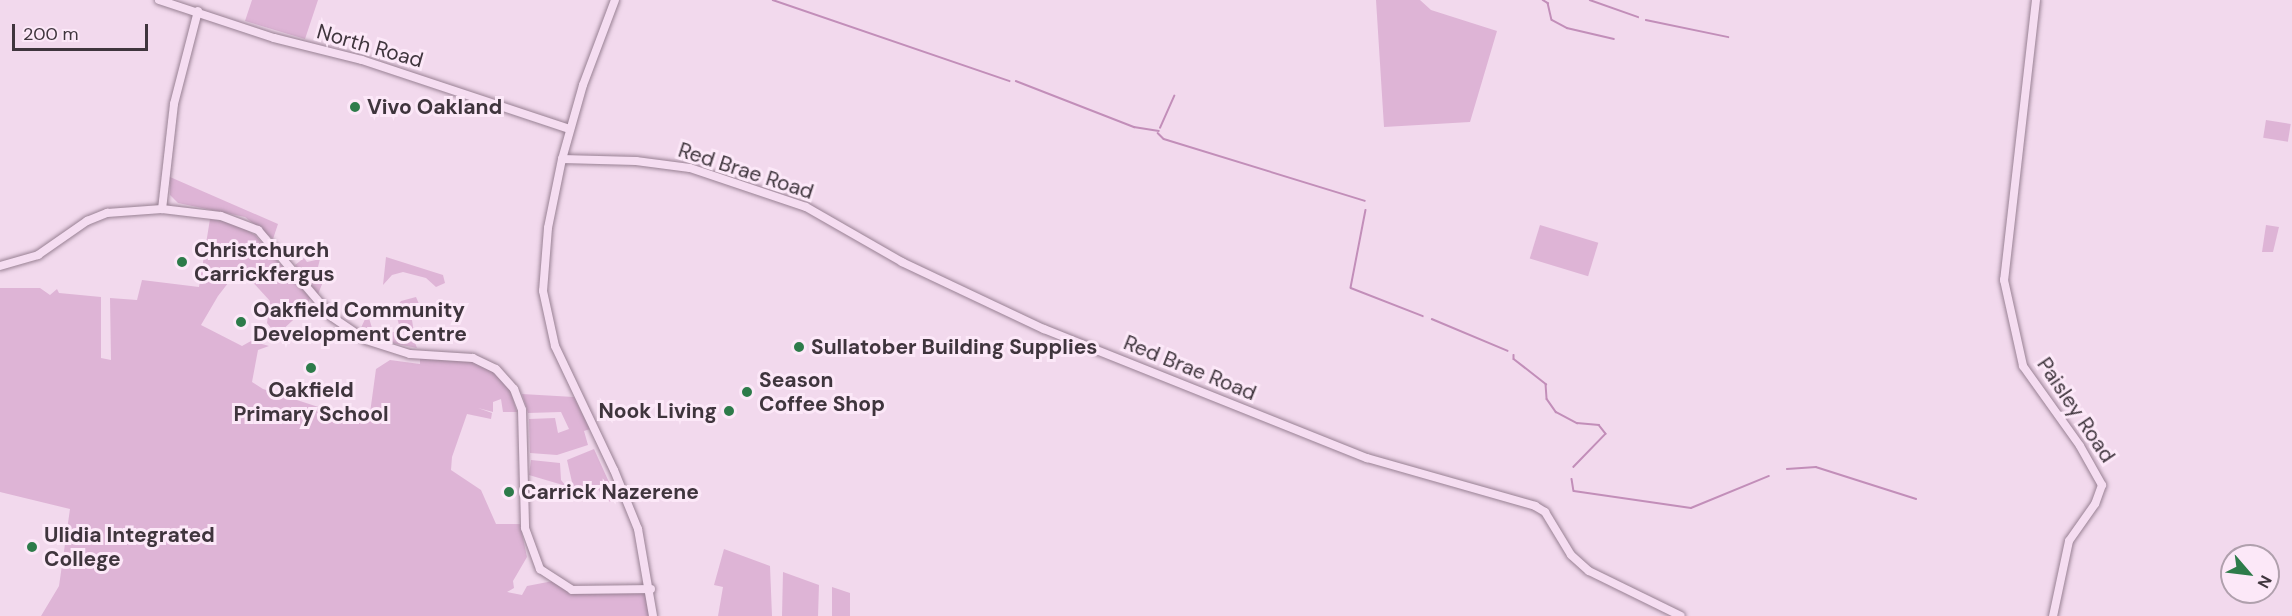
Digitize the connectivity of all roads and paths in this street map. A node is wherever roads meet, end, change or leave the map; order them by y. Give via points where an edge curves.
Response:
1 (159, 0) edge
2 (615, 0) edge
3 (2036, 0) edge
4 (198, 11) junction
5 (570, 129) junction
6 (562, 159) junction
7 (162, 208) junction
8 (0, 266) edge
9 (651, 589) junction
10 (653, 616) edge
11 (1681, 616) edge
12 (2054, 616) edge

1 - 4 street, North Road
2 - 5 street
3 - 12 street, Paisley Road via 2004,280 2023,366 2080,446 2102,485 2096,504 2069,541
4 - 5 street, North Road
4 - 7 street via 174,104
5 - 6 street
6 - 9 street via 544,264 546,314 564,369 628,503
6 - 11 street, Red Brae Road via 636,161 690,168 806,207 902,262 1044,329 1366,458 1535,506 1545,512 1571,555 1589,572
7 - 8 street via 106,213 87,221 38,255
7 - 9 street via 221,216 258,230 332,317 366,340 410,354 472,357 496,369 511,384 522,410 525,528 540,569 572,590
9 - 10 street

